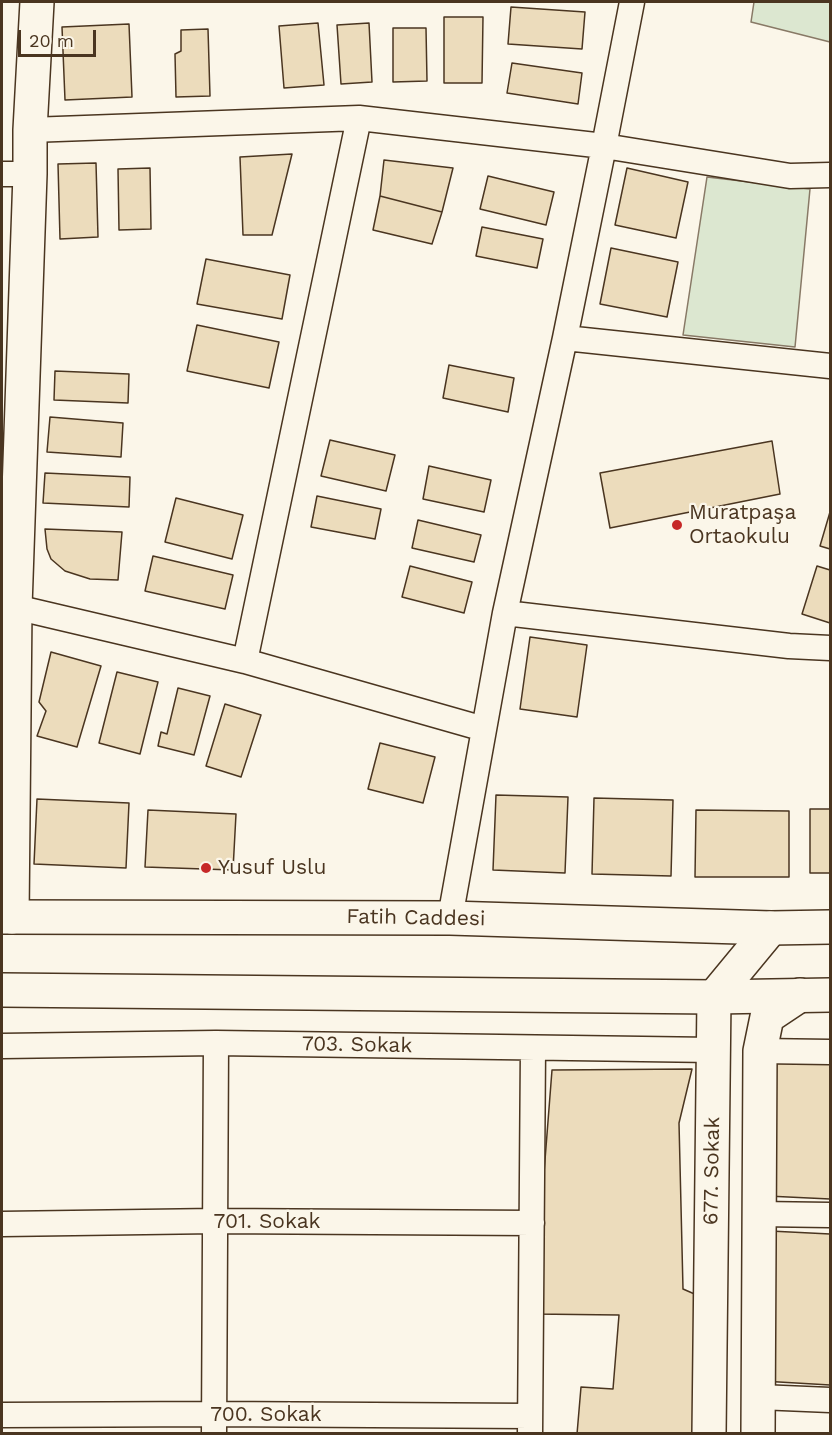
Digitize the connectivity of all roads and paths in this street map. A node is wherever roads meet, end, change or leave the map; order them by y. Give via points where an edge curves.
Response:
1 (37, 2) edge
2 (632, 2) edge
3 (358, 118) junction
4 (30, 130) junction
5 (604, 146) junction
6 (16, 174) edge
7 (831, 175) edge
8 (565, 338) junction
9 (831, 366) edge
10 (8, 607) edge
11 (505, 613) junction
12 (831, 648) edge
13 (245, 662) junction
14 (484, 729) junction
15 (7, 917) edge
16 (450, 918) junction
17 (831, 927) edge
18 (771, 928) junction
19 (2, 990) edge
20 (815, 995) edge
21 (714, 997) junction
22 (216, 1043) junction
23 (2, 1046) edge
24 (533, 1048) junction
25 (713, 1050) junction
26 (760, 1051) junction
27 (831, 1052) edge
28 (758, 1214) junction
29 (831, 1215) edge
30 (215, 1221) junction
31 (532, 1223) junction
32 (2, 1224) edge
33 (759, 1397) junction
34 (831, 1400) edge
35 (2, 1415) edge
36 (214, 1424) edge
37 (530, 1425) edge
38 (709, 1434) edge
39 (758, 1434) edge

1 - 4 street
2 - 5 street
3 - 4 street
3 - 5 street
3 - 13 street
4 - 6 street
5 - 7 street via 789,176
5 - 8 street
6 - 10 street
8 - 9 street
8 - 11 street
10 - 13 street
10 - 15 street
11 - 12 street
11 - 14 street
13 - 14 street
14 - 16 street
15 - 16 street, Fatih Caddesi
16 - 18 street, Fatih Caddesi
17 - 18 street, Fatih Caddesi
18 - 21 street
19 - 21 street
20 - 21 street
20 - 26 street via 767,1017
21 - 25 street, 677. Sokak
22 - 23 street, 703. Sokak
22 - 24 street, 703. Sokak
22 - 30 street
24 - 25 street, 703. Sokak
24 - 31 street
25 - 38 street, 677. Sokak
26 - 27 street
26 - 28 street
28 - 29 street
28 - 33 street
30 - 31 street, 701. Sokak
30 - 32 street, 701. Sokak
30 - 36 street
31 - 37 street
33 - 34 street
33 - 39 street
35 - 36 street, 700. Sokak
36 - 37 street, 700. Sokak

